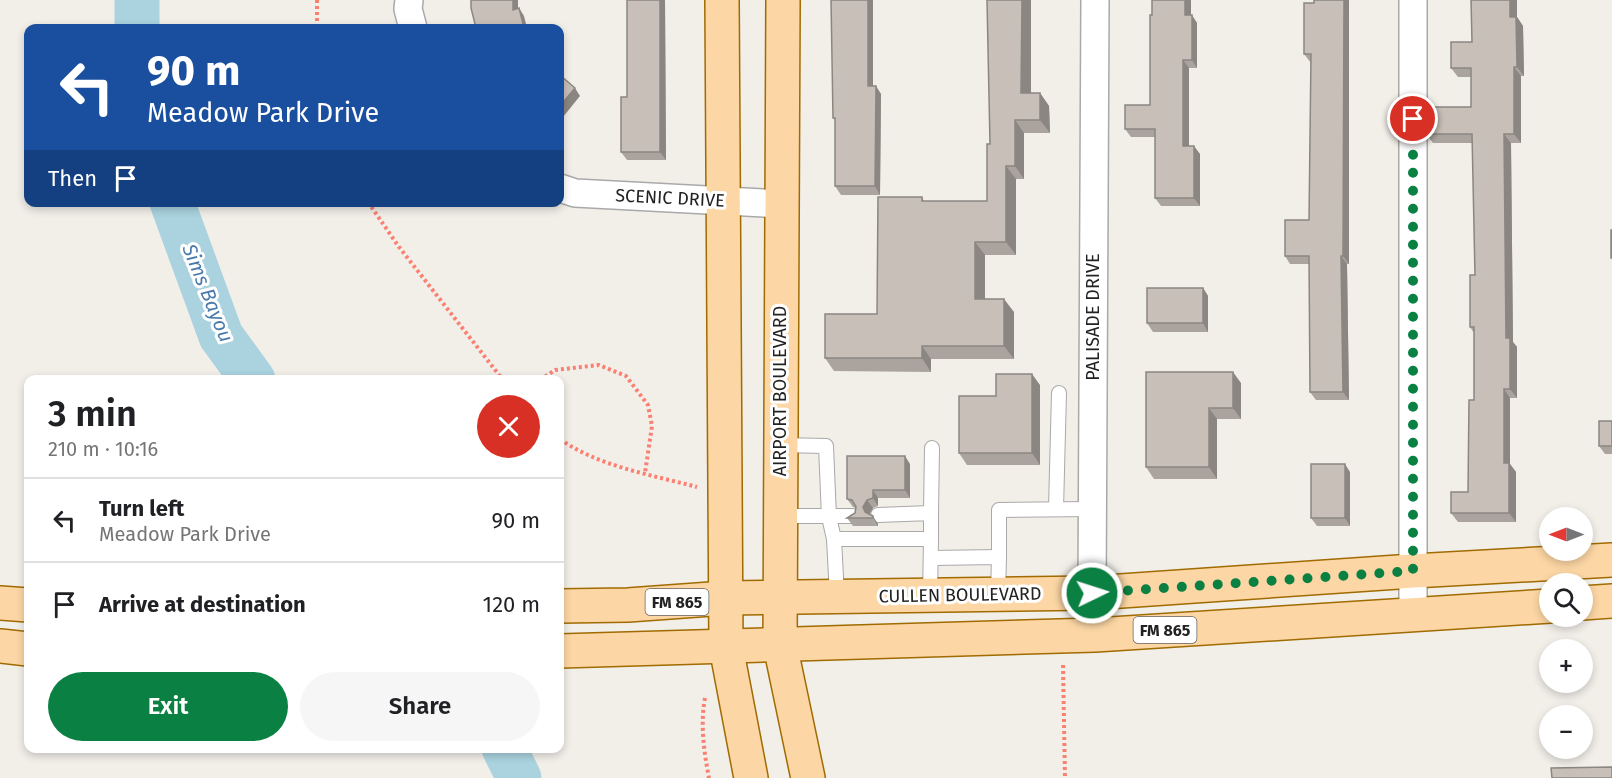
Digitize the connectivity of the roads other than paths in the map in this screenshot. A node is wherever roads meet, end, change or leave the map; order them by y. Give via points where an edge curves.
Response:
1 (409, 0) edge
2 (722, 0) edge
3 (783, 0) edge
4 (1095, 0) edge
5 (1413, 0) edge
6 (412, 24) edge
7 (564, 189) edge
8 (723, 201) junction
9 (781, 204) junction
10 (1059, 393) dead end
11 (780, 445) junction
12 (932, 448) dead end
13 (1056, 509) junction
14 (1093, 509) junction
15 (931, 513) junction
16 (878, 515) dead end
17 (780, 516) junction
18 (853, 516) edge
19 (829, 517) junction
20 (834, 539) junction
21 (931, 539) junction
22 (999, 557) junction
23 (931, 558) junction
24 (1612, 560) edge
25 (1413, 571) junction
26 (1092, 593) junction
27 (998, 594) junction
28 (930, 596) junction
29 (725, 598) junction
30 (837, 598) junction
31 (779, 599) junction
32 (1612, 601) edge
33 (1593, 602) edge
34 (0, 603) edge
35 (24, 605) edge
36 (564, 606) edge
37 (1539, 607) edge
38 (1413, 614) junction
39 (1079, 635) junction
40 (780, 645) junction
41 (0, 646) edge
42 (726, 647) junction
43 (24, 649) edge
44 (564, 651) edge
45 (751, 778) edge
46 (808, 778) edge

1 - 6 street
2 - 8 main road
3 - 9 main road, AIRPORT BOULEVARD
4 - 14 street, PALISADE DRIVE
5 - 25 street
7 - 8 street, SCENIC DRIVE
8 - 9 street, SCENIC DRIVE
8 - 29 main road
9 - 11 main road, AIRPORT BOULEVARD
10 - 13 lane
11 - 17 main road, AIRPORT BOULEVARD
11 - 19 lane via 826,446
12 - 15 lane
13 - 14 lane
13 - 22 lane via 999,510
14 - 26 street, PALISADE DRIVE
15 - 16 lane
15 - 21 lane
17 - 19 lane
17 - 31 main road, AIRPORT BOULEVARD
18 - 19 lane
19 - 20 lane
20 - 21 lane
20 - 30 lane
21 - 23 lane
22 - 23 lane
22 - 27 lane
23 - 28 lane
24 - 25 main road, CULLEN BOULEVARD / FM 865
25 - 26 main road, CULLEN BOULEVARD / FM 865
25 - 38 street
26 - 27 main road, CULLEN BOULEVARD / FM 865
26 - 39 street, PALISADE DRIVE
27 - 28 main road, CULLEN BOULEVARD / FM 865
28 - 30 main road, CULLEN BOULEVARD / FM 865
29 - 31 main road, CULLEN BOULEVARD / FM 865
29 - 36 main road, CULLEN BOULEVARD / FM 865
29 - 42 main road
30 - 31 main road, CULLEN BOULEVARD / FM 865
31 - 40 main road, AIRPORT BOULEVARD
32 - 33 main road
34 - 35 main road
37 - 38 main road, FM 865
38 - 39 main road, FM 865
39 - 40 main road, FM 865
40 - 42 main road, FM 865
40 - 46 main road, AIRPORT BOULEVARD
41 - 43 main road
42 - 44 main road, FM 865
42 - 45 main road

